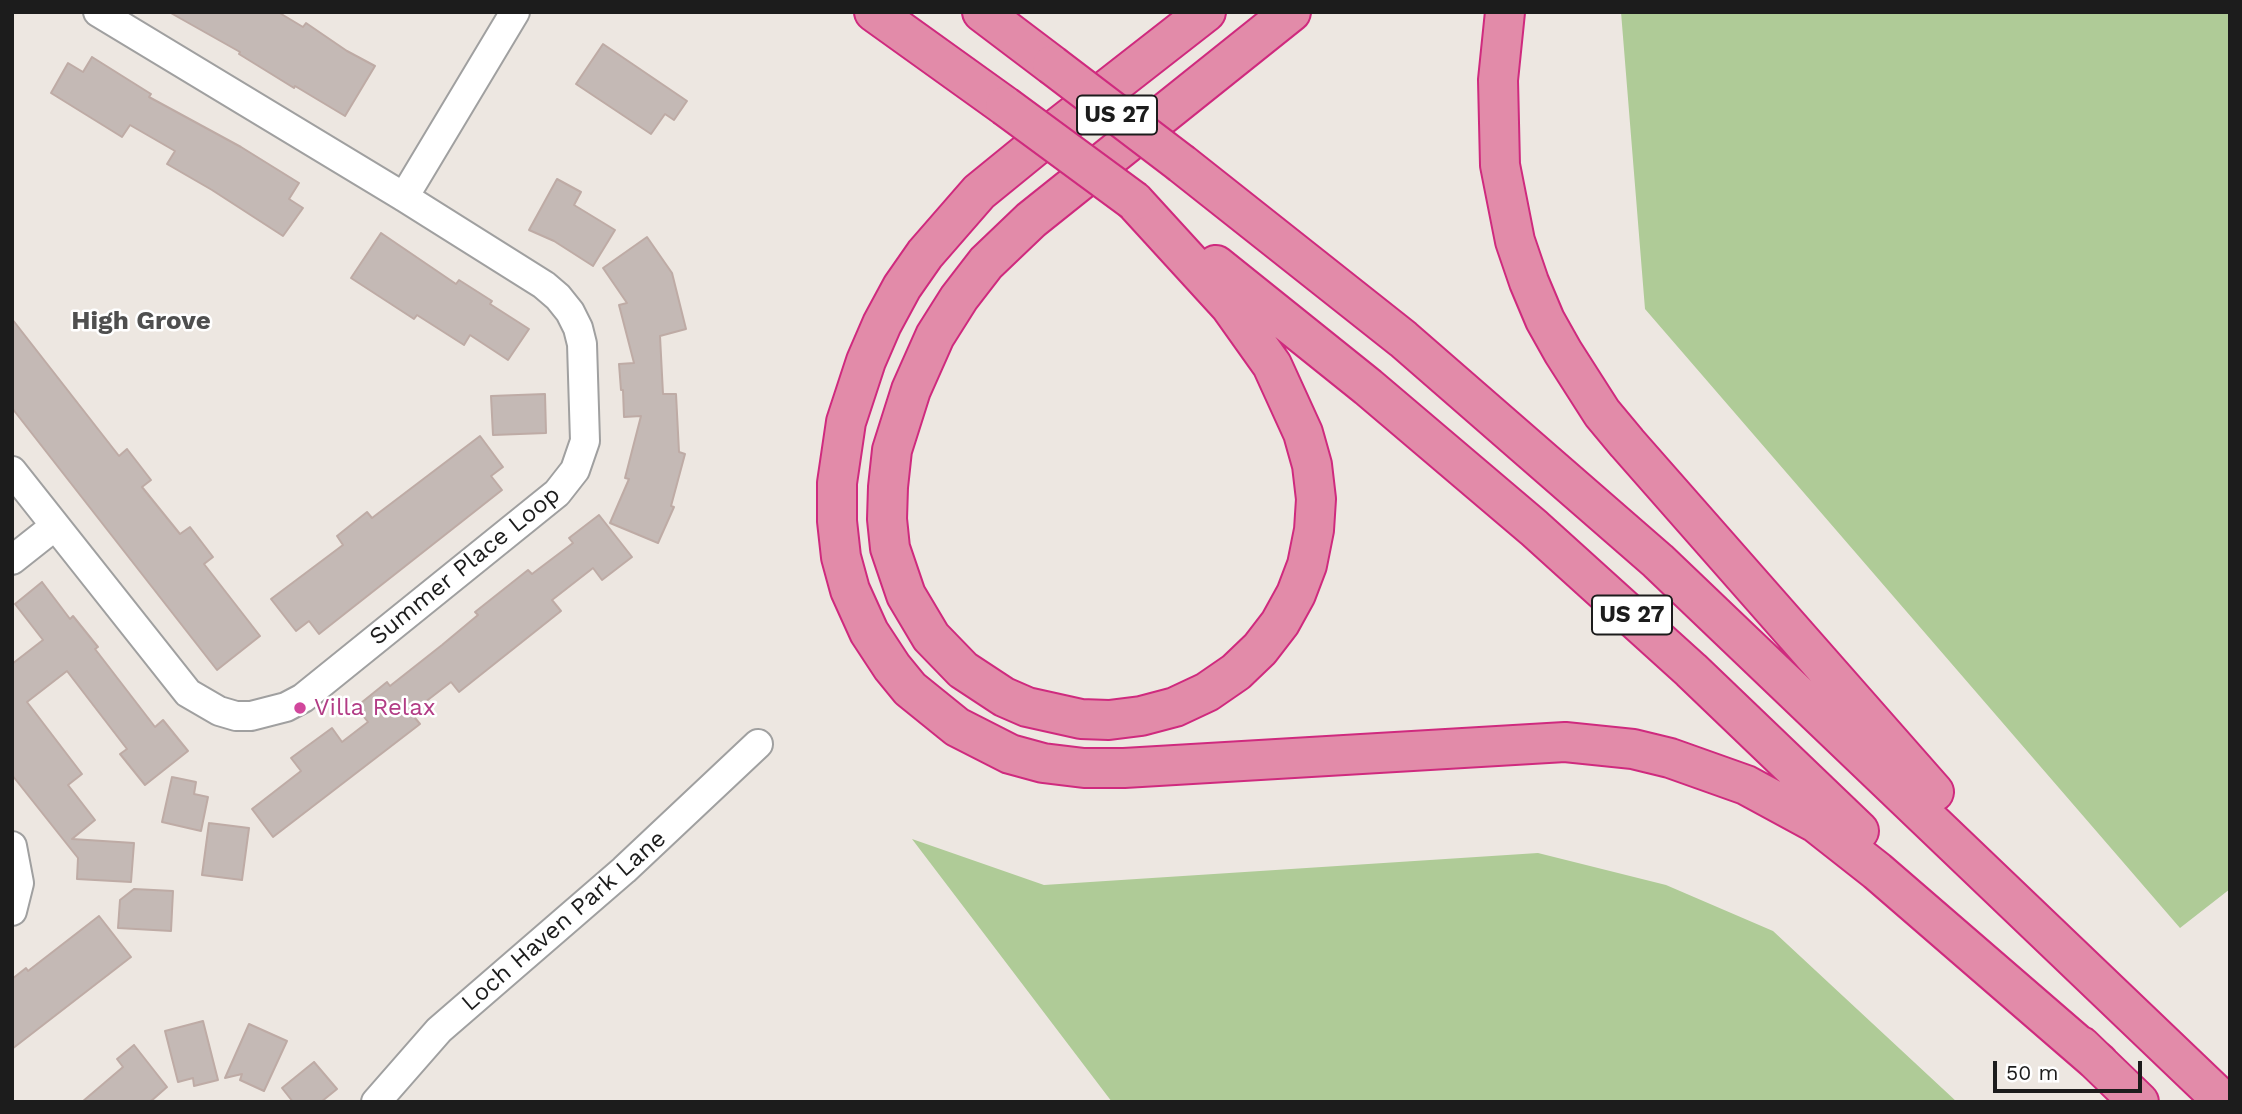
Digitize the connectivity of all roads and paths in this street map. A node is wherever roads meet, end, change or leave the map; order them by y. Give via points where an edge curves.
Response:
1 (98, 12) edge
2 (515, 12) edge
3 (874, 12) edge
4 (982, 12) edge
5 (1206, 12) edge
6 (1290, 12) edge
7 (1505, 12) edge
8 (404, 197) junction
9 (1134, 201) junction
10 (12, 471) edge
11 (55, 526) junction
12 (12, 560) edge
13 (758, 744) dead end
14 (12, 846) edge
15 (12, 911) edge
16 (2091, 974) junction
17 (2099, 1063) junction
18 (376, 1102) edge
19 (2139, 1102) edge
20 (2224, 1102) edge

1 - 8 street, Summer Place Loop
2 - 8 street
3 - 9 highway, US 27, bridge
4 - 16 highway, US 27, bridge via 1393,331 1576,487
5 - 17 highway via 979,192 925,254 882,324 846,422 837,521 850,590 869,632 910,689 957,727 1010,754 1084,768 1544,743 1597,744 1670,758 1746,785 1816,823
6 - 9 highway via 1031,220 986,263 935,336 896,439 888,487 890,548 917,617 946,654 984,686 1027,707 1081,719 1141,716 1174,707 1236,672 1260,649 1296,594 1314,530 1312,465 1303,433 1272,365 1230,306
7 - 16 highway via 1497,125 1506,202 1529,282 1582,384 1627,443
8 - 11 street, Summer Place Loop via 544,285 570,312 582,344 585,440 575,470 557,493 303,698 251,716 219,711 188,693
9 - 17 highway, US 27 via 1368,387 1534,528 1700,679
10 - 11 street, Summer Place Loop
11 - 12 street
13 - 18 street, Loch Haven Park Lane via 624,870 439,1030
14 - 15 street via 19,883
16 - 20 highway, US 27
17 - 19 highway, US 27

